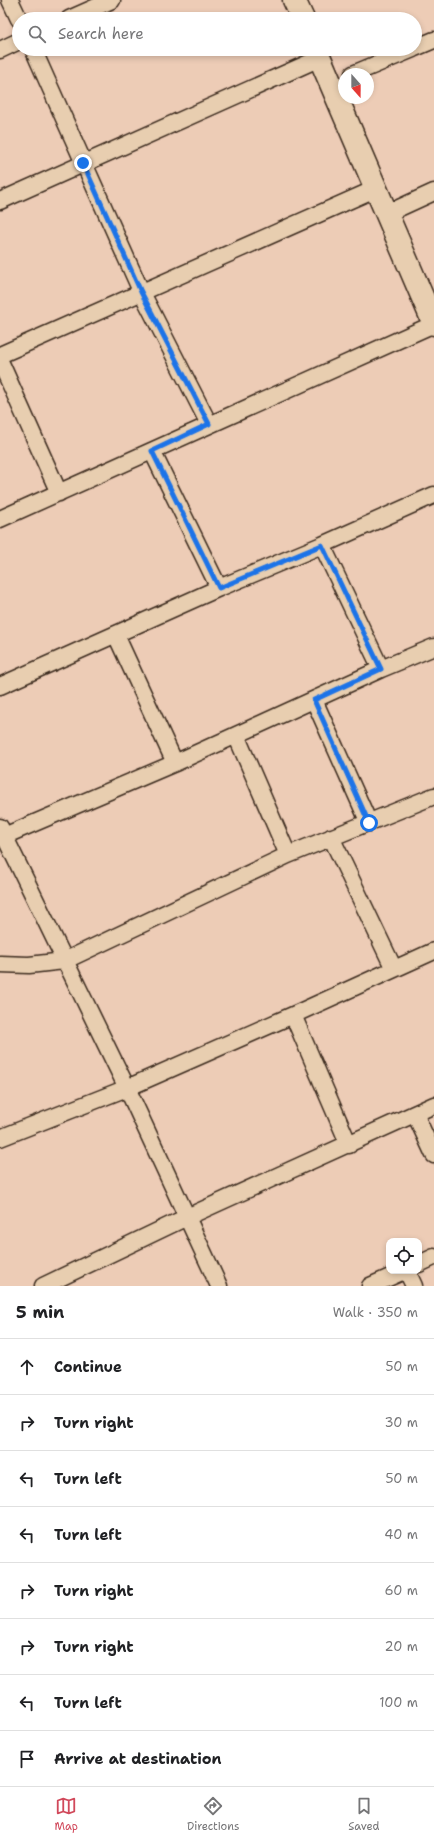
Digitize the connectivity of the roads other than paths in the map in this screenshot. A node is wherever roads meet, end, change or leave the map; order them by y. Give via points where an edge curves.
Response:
1 (10, 0) edge
2 (112, 0) edge
3 (294, 0) edge
4 (16, 12) edge
5 (85, 12) edge
6 (300, 12) edge
7 (434, 40) edge
8 (12, 44) edge
9 (422, 45) edge
10 (0, 50) edge
11 (36, 56) edge
12 (314, 56) edge
13 (320, 56) edge
14 (397, 56) edge
15 (368, 68) edge
16 (338, 80) edge
17 (346, 104) edge
18 (83, 163) junction
19 (375, 189) junction
20 (434, 192) edge
21 (0, 201) edge
22 (386, 214) junction
23 (141, 292) junction
24 (434, 324) edge
25 (0, 355) edge
26 (0, 361) edge
27 (209, 424) junction
28 (152, 451) junction
29 (59, 493) junction
30 (434, 495) edge
31 (0, 519) edge
32 (322, 545) junction
33 (219, 588) junction
34 (116, 635) junction
35 (434, 647) edge
36 (381, 669) junction
37 (0, 686) edge
38 (314, 700) junction
39 (236, 735) junction
40 (175, 763) junction
41 (434, 796) edge
42 (369, 823) junction
43 (2, 832) edge
44 (331, 837) junction
45 (288, 855) junction
46 (434, 951) edge
47 (64, 961) junction
48 (0, 964) edge
49 (394, 968) junction
50 (293, 1015) junction
51 (127, 1088) junction
52 (434, 1105) edge
53 (415, 1114) junction
54 (0, 1138) edge
55 (349, 1145) junction
56 (434, 1155) edge
57 (187, 1217) junction
58 (434, 1257) edge
59 (422, 1263) edge
60 (399, 1274) edge
61 (408, 1274) edge
62 (50, 1284) edge
63 (218, 1286) edge
64 (370, 1286) edge
65 (414, 1286) edge

1 - 4 street
2 - 5 street
3 - 6 street
7 - 9 street
8 - 10 street
11 - 18 street
12 - 18 street
13 - 16 street
14 - 15 street
17 - 19 street
18 - 21 street
18 - 23 street
19 - 22 street
19 - 23 street
20 - 22 street
22 - 24 street
23 - 25 street
23 - 27 street
24 - 27 street
26 - 29 street
27 - 28 street
28 - 29 street
28 - 33 street
29 - 31 street
30 - 32 street
32 - 33 street
32 - 36 street
33 - 34 street
34 - 37 street
34 - 40 street
35 - 36 street
36 - 38 street
38 - 39 street
38 - 42 street
39 - 40 street
39 - 45 street
40 - 43 street
41 - 42 street
42 - 44 street
43 - 47 street
44 - 45 street
44 - 49 street
45 - 47 street
46 - 49 street
47 - 48 street via 29,965
47 - 51 street
49 - 50 street
50 - 51 street
50 - 55 street
51 - 54 street
51 - 57 street
52 - 53 street
53 - 55 street
53 - 56 street
55 - 57 street
57 - 62 street
57 - 63 street
58 - 59 street
60 - 64 street
61 - 65 street

